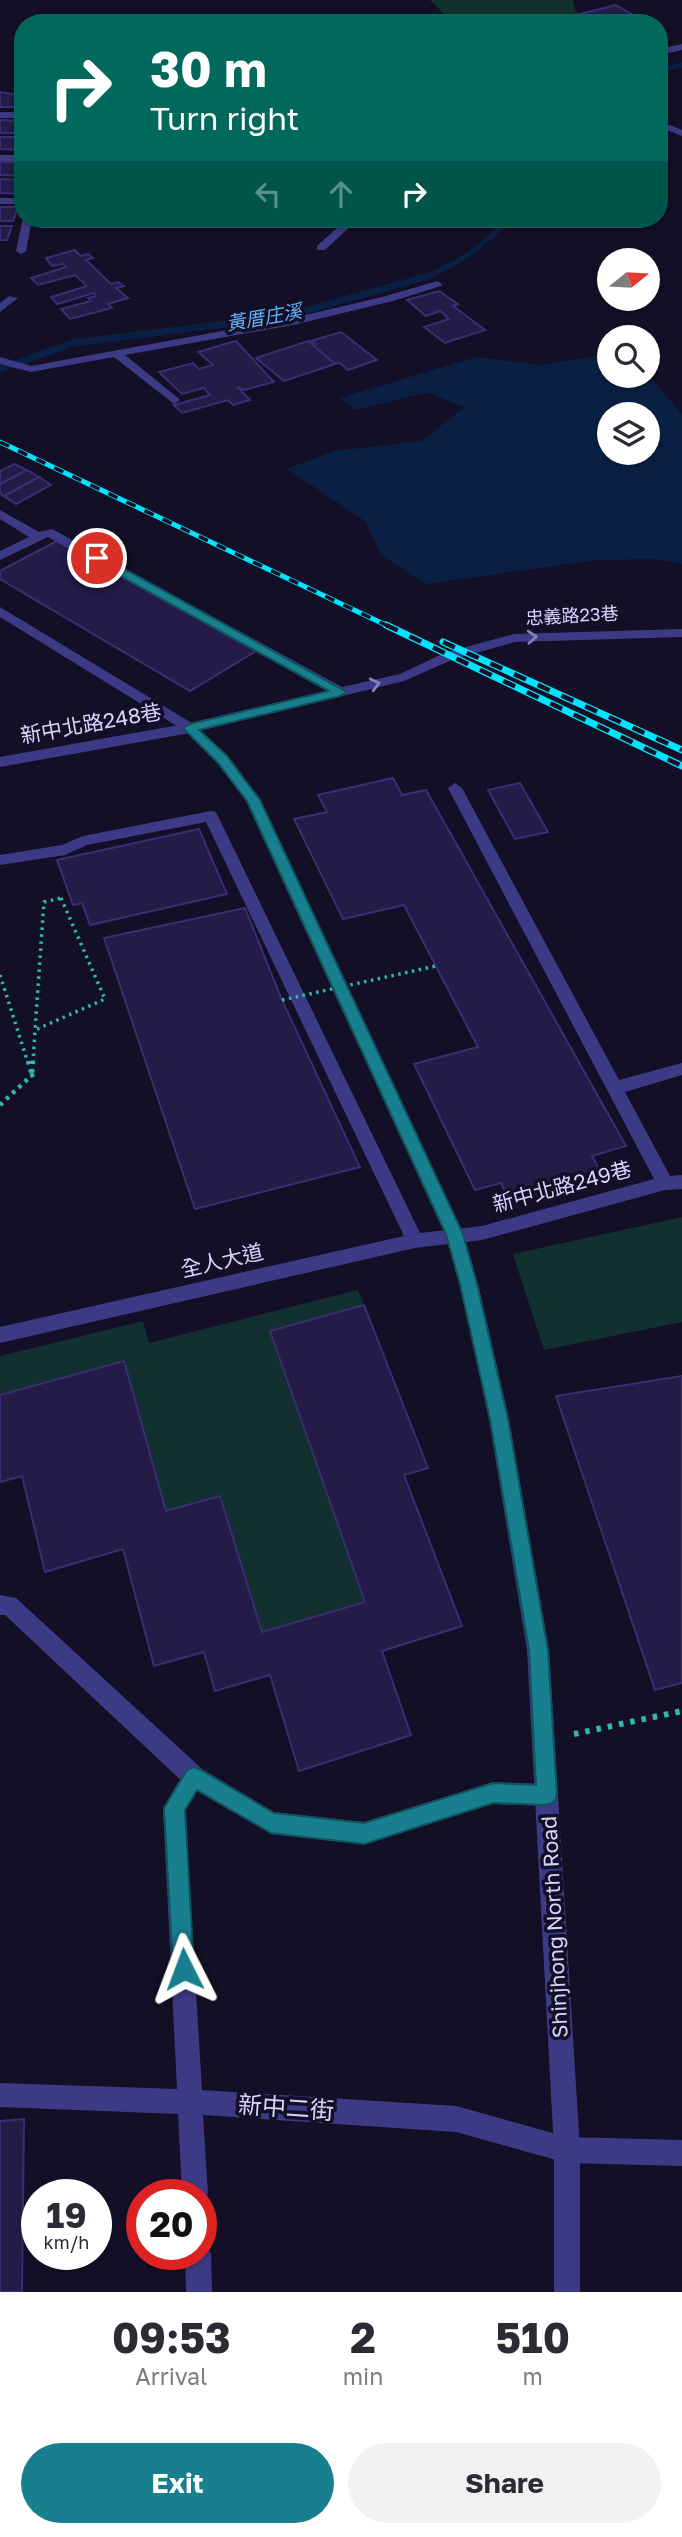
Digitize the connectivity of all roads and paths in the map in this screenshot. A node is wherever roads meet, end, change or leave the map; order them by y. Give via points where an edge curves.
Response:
1 (25, 228) edge
2 (343, 228) edge
3 (321, 248) dead end
4 (21, 251) dead end
5 (437, 284) dead end
6 (13, 298) dead end
7 (0, 309) edge
8 (116, 353) junction
9 (0, 360) edge
10 (174, 400) dead end
11 (0, 514) edge
12 (39, 537) junction
13 (0, 556) edge
14 (0, 611) edge
15 (682, 634) edge
16 (340, 692) junction
17 (190, 728) junction
18 (0, 762) edge
19 (455, 788) dead end
20 (0, 860) edge
21 (436, 966) dead end
22 (0, 975) edge
23 (282, 1000) dead end
24 (35, 1030) junction
25 (682, 1069) edge
26 (34, 1078) junction
27 (615, 1088) junction
28 (0, 1105) edge
29 (674, 1182) edge
30 (454, 1234) junction
31 (415, 1241) junction
32 (0, 1335) edge
33 (0, 1605) edge
34 (682, 1712) edge
35 (574, 1734) dead end
36 (194, 1777) junction
37 (547, 1795) junction
38 (0, 2095) edge
39 (191, 2102) junction
40 (567, 2150) junction
41 (682, 2153) edge
42 (194, 2179) edge
43 (198, 2270) edge
44 (199, 2292) edge
45 (567, 2292) edge

1 - 4 street
2 - 3 street
5 - 8 street via 292,323
6 - 7 street
8 - 9 street via 31,369
8 - 10 street
11 - 12 street
12 - 13 street
12 - 16 street via 48,532
14 - 17 street, Shinjhong North Road
16 -> 15 street, 忠義路23巷 via 404,677 449,656 514,638
16 - 17 street
17 - 18 street, 新中北路248巷
17 - 30 street, Shinjhong North Road via 223,760 253,800
19 - 27 street
20 - 31 street via 211,816
21 - 23 path, bridge
22 - 26 path
24 - 24 path via 44,902 61,898 105,999
24 - 26 path
25 - 27 street
26 - 28 path
27 - 29 street
29 - 30 street, 新中北路249巷 via 482,1233
30 - 31 street, 全人大道
30 - 37 street, Shinjhong North Road via 499,1419 538,1650
31 - 32 street, 全人大道
33 - 36 street via 9,1605
34 - 35 path
36 - 37 street via 271,1823 364,1833 493,1793
36 - 39 street via 174,1808
37 - 40 street, Shinjhong North Road
38 - 39 street, 新中二街
39 - 40 street, 新中二街 via 456,2119
39 - 42 street
40 - 41 street, 新中二街
40 - 45 street, Shinjhong North Road
43 - 44 street

